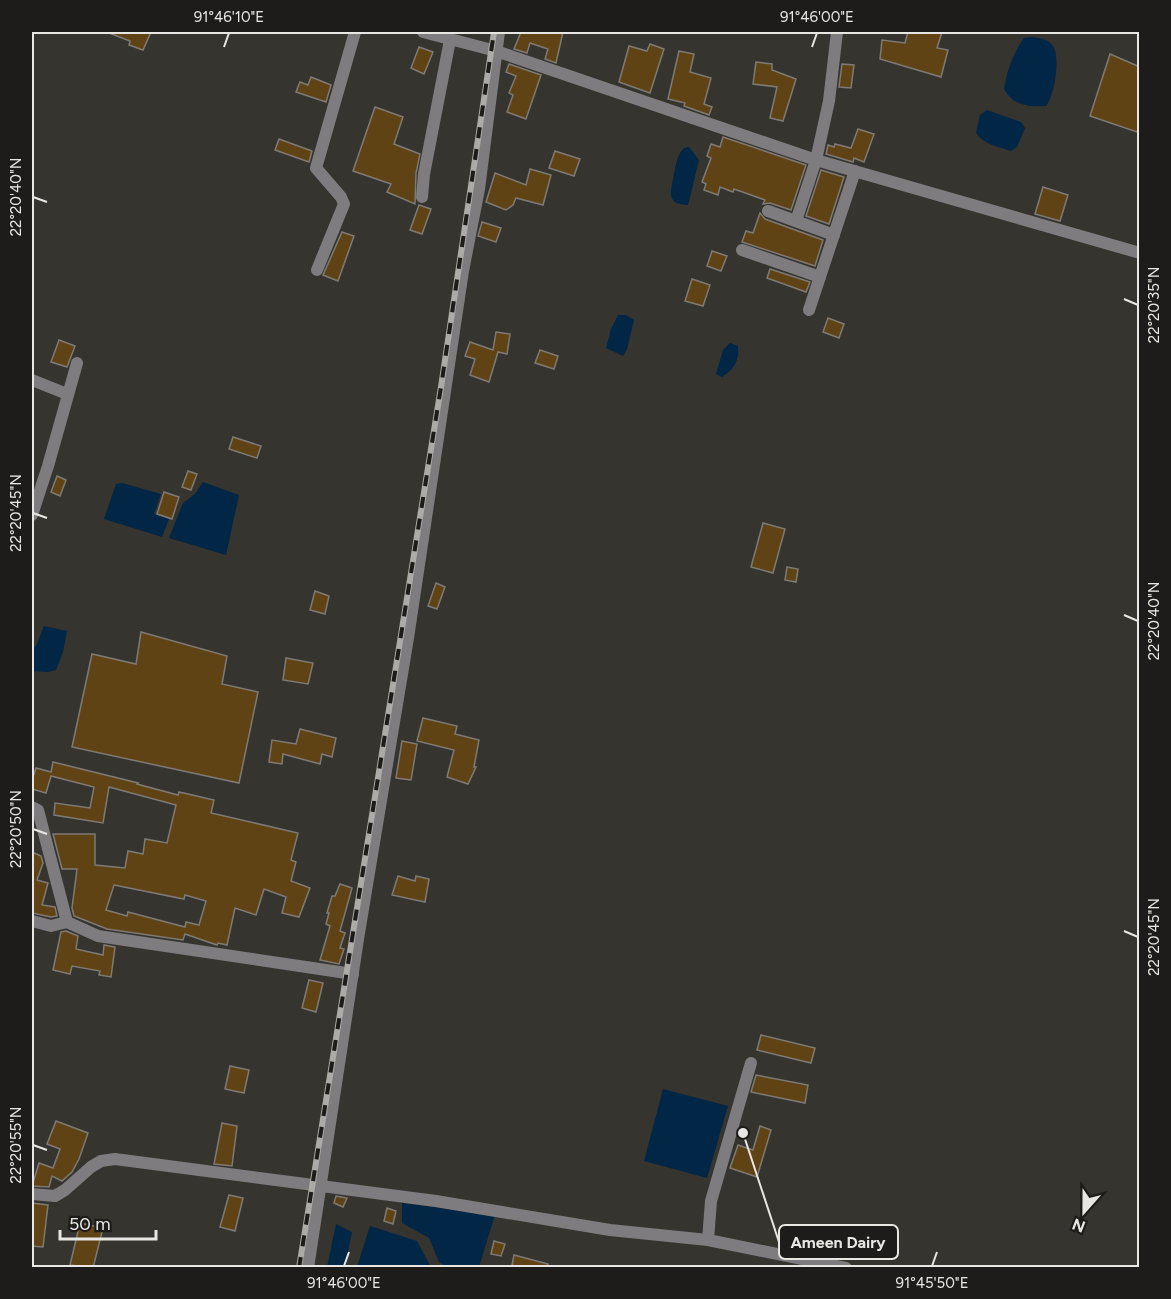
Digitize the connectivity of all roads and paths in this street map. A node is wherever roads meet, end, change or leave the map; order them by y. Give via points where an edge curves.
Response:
1 (355, 32) edge
2 (423, 32) edge
3 (499, 32) edge
4 (837, 32) edge
5 (450, 40) junction
6 (496, 51) junction
7 (816, 160) junction
8 (855, 171) junction
9 (422, 196) dead end
10 (768, 211) dead end
11 (796, 221) junction
12 (834, 235) junction
13 (742, 250) dead end
14 (1140, 253) edge
15 (317, 270) dead end
16 (820, 277) junction
17 (808, 310) dead end
18 (76, 363) dead end
19 (32, 380) edge
20 (67, 394) junction
21 (32, 515) edge
22 (32, 807) edge
23 (32, 921) edge
24 (67, 922) junction
25 (353, 974) junction
26 (751, 1063) dead end
27 (320, 1185) junction
28 (32, 1194) edge
29 (708, 1240) junction
30 (308, 1268) edge
31 (846, 1268) edge

1 - 15 street via 316,168 344,204
2 - 5 street
3 - 6 street
4 - 7 street via 829,101
5 - 6 street
5 - 9 street
6 - 7 street
6 - 25 street via 479,189
7 - 8 street
7 - 11 street
8 - 12 street
8 - 14 street
10 - 11 street
11 - 12 street
12 - 16 street
13 - 16 street
16 - 17 street
18 - 20 street
19 - 20 street
20 - 21 street
22 - 24 street via 38,810
23 - 24 street via 51,926
24 - 25 street via 98,936
25 - 27 street
26 - 29 street via 711,1201
27 - 28 street via 114,1159 91,1167 55,1196
27 - 29 street via 610,1230
27 - 30 street
29 - 31 street

